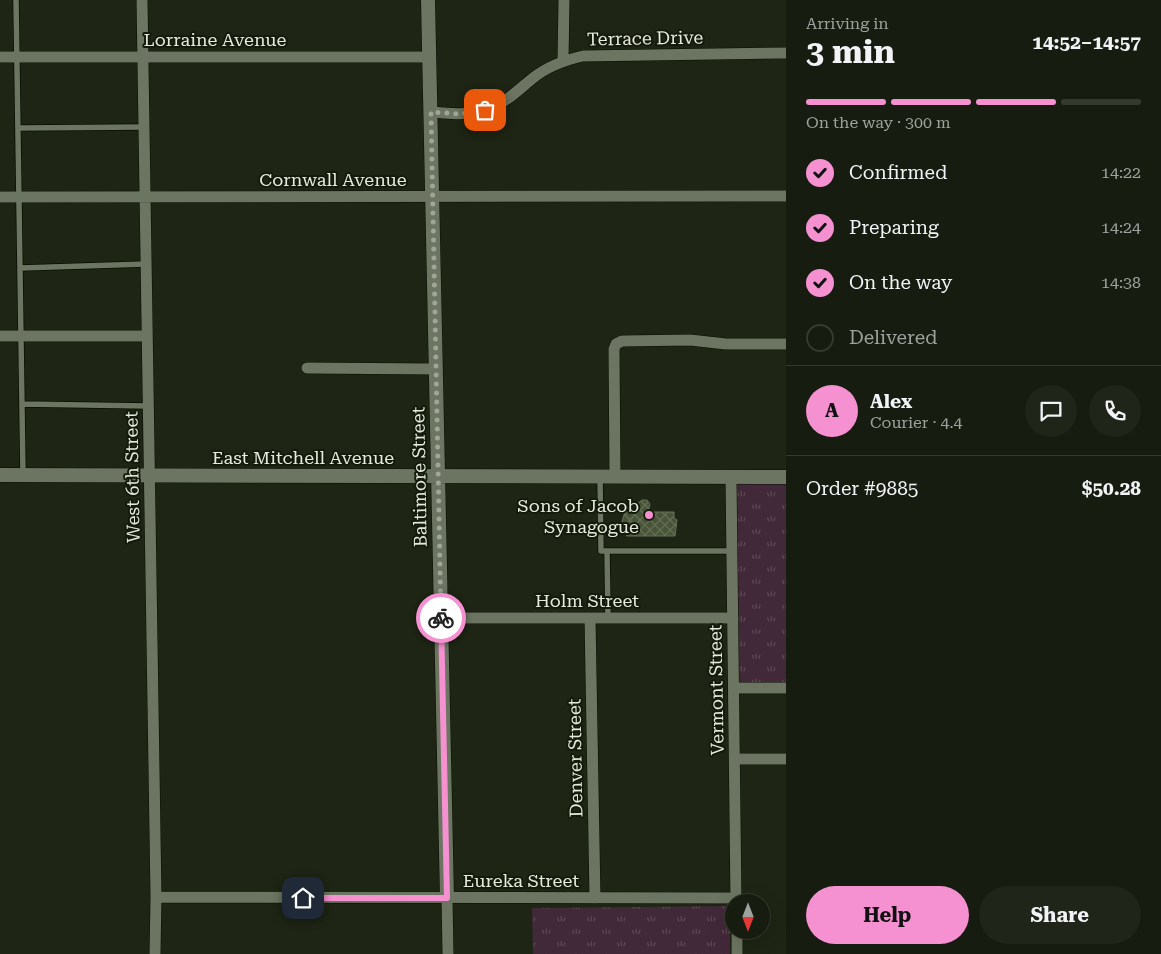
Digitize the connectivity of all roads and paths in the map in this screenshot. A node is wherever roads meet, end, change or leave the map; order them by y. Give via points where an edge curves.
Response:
1 (16, 0) edge
2 (142, 0) edge
3 (428, 0) edge
4 (564, 0) edge
5 (786, 53) edge
6 (0, 57) edge
7 (17, 57) junction
8 (143, 57) junction
9 (429, 57) junction
10 (563, 61) junction
11 (431, 112) junction
12 (144, 127) junction
13 (18, 128) junction
14 (433, 196) junction
15 (786, 196) edge
16 (0, 197) edge
17 (18, 197) junction
18 (146, 197) junction
19 (146, 264) junction
20 (20, 268) junction
21 (0, 336) edge
22 (20, 336) junction
23 (147, 336) junction
24 (786, 344) edge
25 (307, 368) dead end
26 (435, 370) junction
27 (22, 404) junction
28 (148, 406) junction
29 (0, 475) edge
30 (23, 475) junction
31 (149, 475) junction
32 (437, 476) junction
33 (600, 476) junction
34 (615, 476) junction
35 (731, 477) junction
36 (786, 477) edge
37 (607, 551) junction
38 (732, 551) junction
39 (608, 617) junction
40 (441, 618) junction
41 (590, 618) junction
42 (733, 618) junction
43 (734, 688) junction
44 (786, 688) edge
45 (735, 759) junction
46 (786, 759) edge
47 (736, 894) edge
48 (156, 898) junction
49 (447, 898) junction
50 (595, 898) junction
51 (725, 900) edge
52 (737, 939) edge
53 (155, 954) edge
54 (448, 954) edge
55 (737, 954) edge

1 - 7 lane
2 - 8 street, West 6th Street
3 - 9 street, Baltimore Street
4 - 10 street
5 - 10 street, Terrace Drive via 596,55
6 - 7 street, Lorraine Avenue
7 - 8 street, Lorraine Avenue
7 - 13 lane
8 - 9 street, Lorraine Avenue
8 - 12 street, West 6th Street
9 - 11 street, Baltimore Street
10 - 11 street, Terrace Drive via 539,73 496,106 473,113
11 - 14 street, Baltimore Street
12 - 13 lane
12 - 18 street, West 6th Street
13 - 17 lane
14 - 15 street, Cornwall Avenue
14 - 18 street, Cornwall Avenue
14 - 26 street, Baltimore Street
16 - 17 street, Cornwall Avenue
17 - 18 street, Cornwall Avenue
17 - 20 lane
18 - 19 street, West 6th Street
19 - 20 lane
19 - 23 street, West 6th Street
20 - 22 lane
21 - 22 street
22 - 23 street
22 - 27 lane
23 - 28 street, West 6th Street
24 - 34 street via 690,340 635,340 616,344
25 - 26 street
26 - 32 street, Baltimore Street
27 - 28 lane
27 - 30 lane
28 - 31 street, West 6th Street
29 - 30 street, East Mitchell Avenue
30 - 31 street, East Mitchell Avenue
31 - 32 street, East Mitchell Avenue
31 - 48 street, West 6th Street
32 - 33 street, East Mitchell Avenue
32 - 40 street, Baltimore Street
33 - 34 street, East Mitchell Avenue
33 - 37 lane via 601,551
34 - 35 street, East Mitchell Avenue
35 - 36 street, East Mitchell Avenue
35 - 38 street, Vermont Street
37 - 38 lane
37 - 39 lane
38 - 42 street, Vermont Street
39 - 41 street, Holm Street
39 - 42 street, Holm Street
40 - 41 street, Holm Street
40 - 49 street, Baltimore Street
41 - 50 street, Denver Street
42 - 43 street, Vermont Street
43 - 44 street
43 - 45 street, Vermont Street
45 - 46 street
45 - 47 street, Vermont Street
48 - 49 street, Eureka Street
48 - 53 street, West 6th Street
49 - 50 street, Eureka Street
49 - 54 street, Baltimore Street
50 - 51 street, Eureka Street
52 - 55 street

